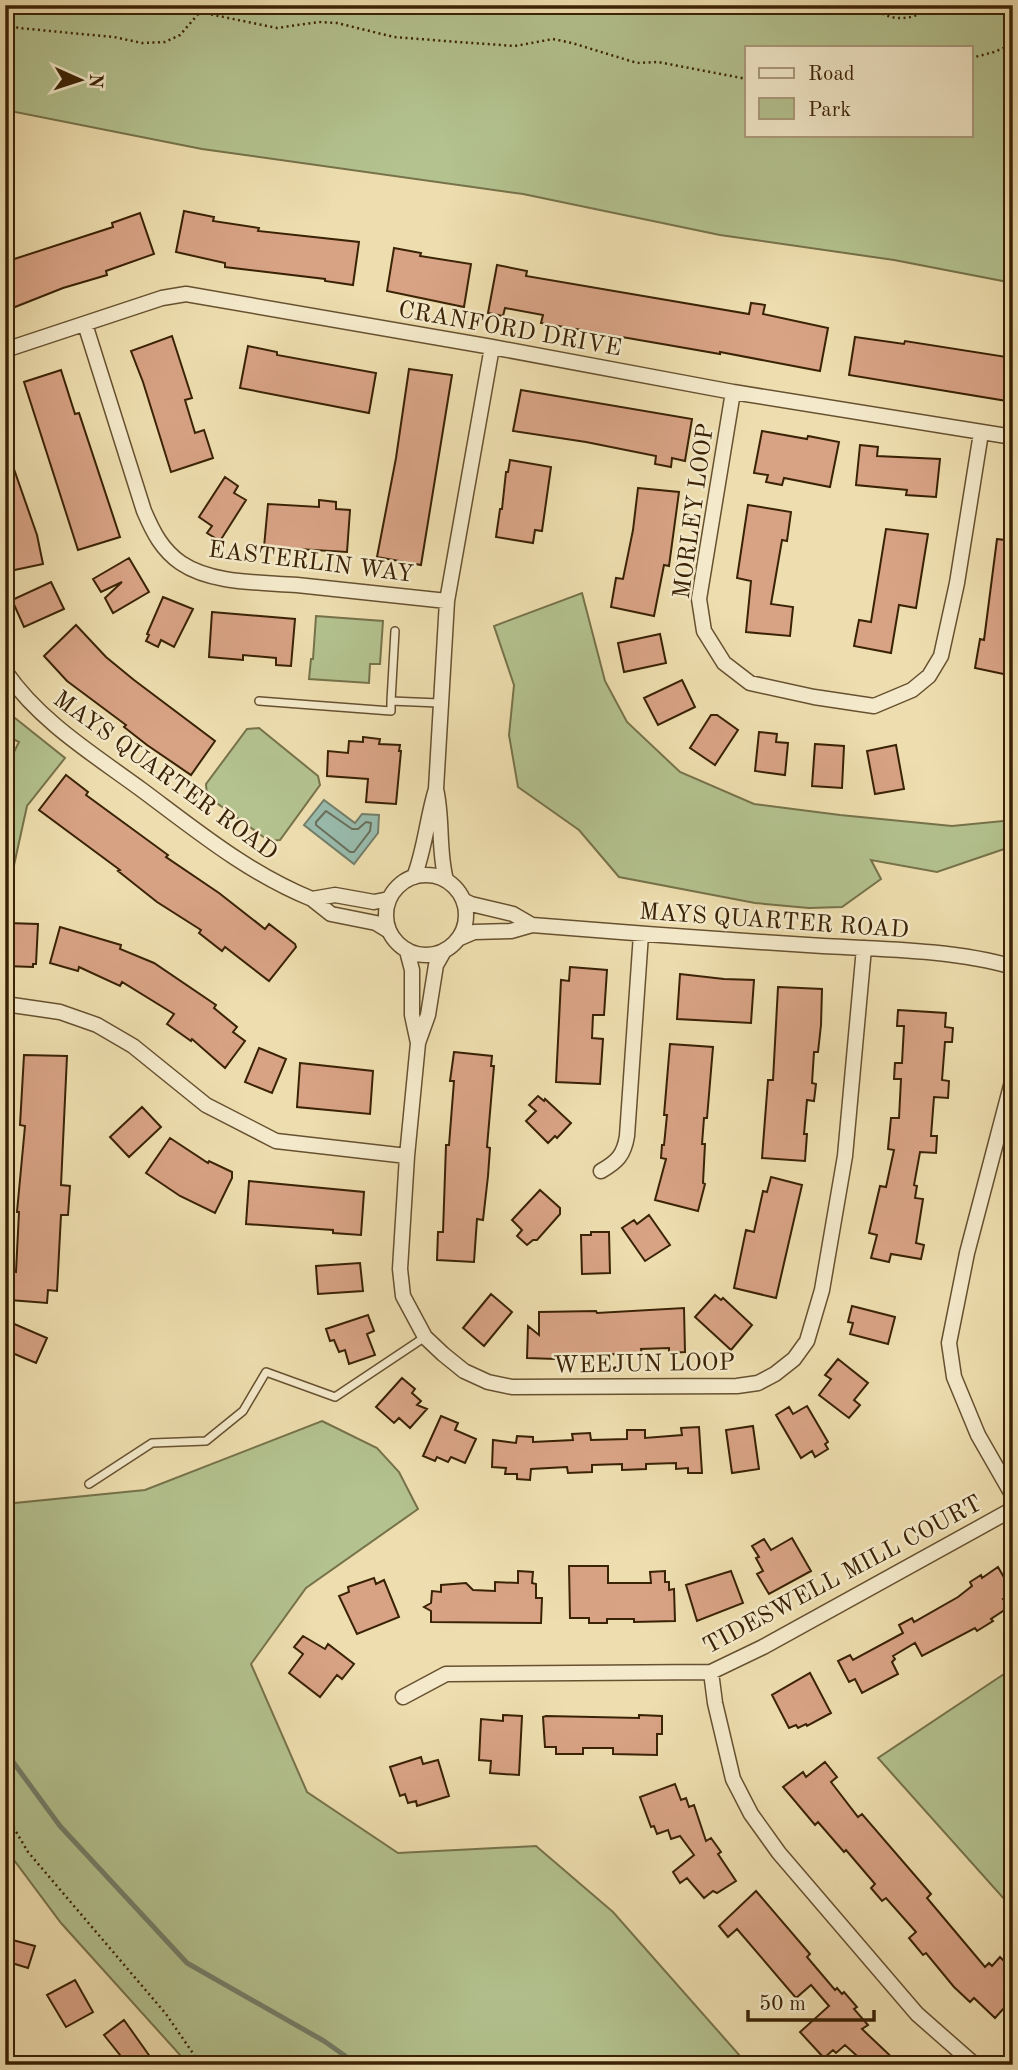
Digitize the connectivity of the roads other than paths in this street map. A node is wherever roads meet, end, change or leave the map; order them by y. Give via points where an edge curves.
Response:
1 (85, 324) junction
2 (492, 347) junction
3 (5, 350) edge
4 (733, 392) junction
5 (981, 433) junction
6 (1013, 437) edge
7 (447, 601) junction
8 (395, 631) dead end
9 (5, 671) edge
10 (259, 701) dead end
11 (391, 701) junction
12 (439, 704) junction
13 (436, 789) junction
14 (414, 877) junction
15 (446, 880) junction
16 (312, 899) junction
17 (390, 899) junction
18 (463, 900) junction
19 (532, 925) junction
20 (389, 931) junction
21 (641, 934) junction
22 (460, 938) junction
23 (864, 948) junction
24 (407, 951) junction
25 (444, 951) junction
26 (1013, 967) edge
27 (5, 1004) edge
28 (418, 1044) junction
29 (1013, 1078) edge
30 (407, 1156) junction
31 (601, 1171) dead end
32 (425, 1337) junction
33 (89, 1484) dead end
34 (1013, 1496) edge
35 (1013, 1509) edge
36 (711, 1672) junction
37 (403, 1697) dead end
38 (975, 2065) edge

1 - 2 street, CRANFORD DRIVE via 162,298 186,295
1 - 3 street, CRANFORD DRIVE
1 - 7 street, EASTERLIN WAY via 144,512 153,534 182,563 198,572 240,579
2 - 4 street, CRANFORD DRIVE
2 - 7 street
4 - 5 street, CRANFORD DRIVE
4 - 5 street, MORLEY LOOP via 699,599 704,631 724,663 750,683 814,697 874,706 912,690 929,676 941,656 957,583
5 - 6 street, CRANFORD DRIVE
7 - 12 street
8 - 11 lane
9 - 16 street, MAYS QUARTER ROAD via 42,715 78,744 246,866
10 - 11 lane via 391,710
11 - 12 lane
12 - 13 street
13 - 14 street
13 - 15 street via 441,810 440,859
14 - 15 street
14 - 17 street
15 - 18 street
16 - 17 street, MAYS QUARTER ROAD via 335,895 374,902
16 - 20 street, MAYS QUARTER ROAD via 331,914 376,923
17 - 20 street via 386,910
18 - 19 street, MAYS QUARTER ROAD via 513,914
18 - 22 street via 465,926
19 - 21 street, MAYS QUARTER ROAD
19 - 22 street, MAYS QUARTER ROAD
20 - 24 street, MAYS QUARTER ROAD
21 - 23 street, MAYS QUARTER ROAD
21 - 31 street via 627,1136 624,1153
22 - 25 street, MAYS QUARTER ROAD
23 - 26 street, MAYS QUARTER ROAD via 987,959
23 - 32 street, WEEJUN LOOP via 845,1156 822,1290 807,1341 794,1359 775,1374 737,1386 512,1387 464,1371
24 - 25 street via 425,956
24 - 28 street, WEEJUN LOOP
25 - 28 street, WEEJUN LOOP via 436,965
27 - 30 street via 60,1012 97,1025 133,1046 205,1105 276,1141
28 - 30 street, WEEJUN LOOP
29 - 34 street via 967,1253 949,1343 954,1377 978,1435
30 - 32 street, WEEJUN LOOP via 400,1269 403,1296
32 - 33 lane via 335,1397 266,1372 243,1410 206,1441 152,1443
35 - 36 street, TIDESWELL MILL COURT
36 - 37 street, TIDESWELL MILL COURT via 446,1674
36 - 38 street via 733,1779 751,1814 917,2014

